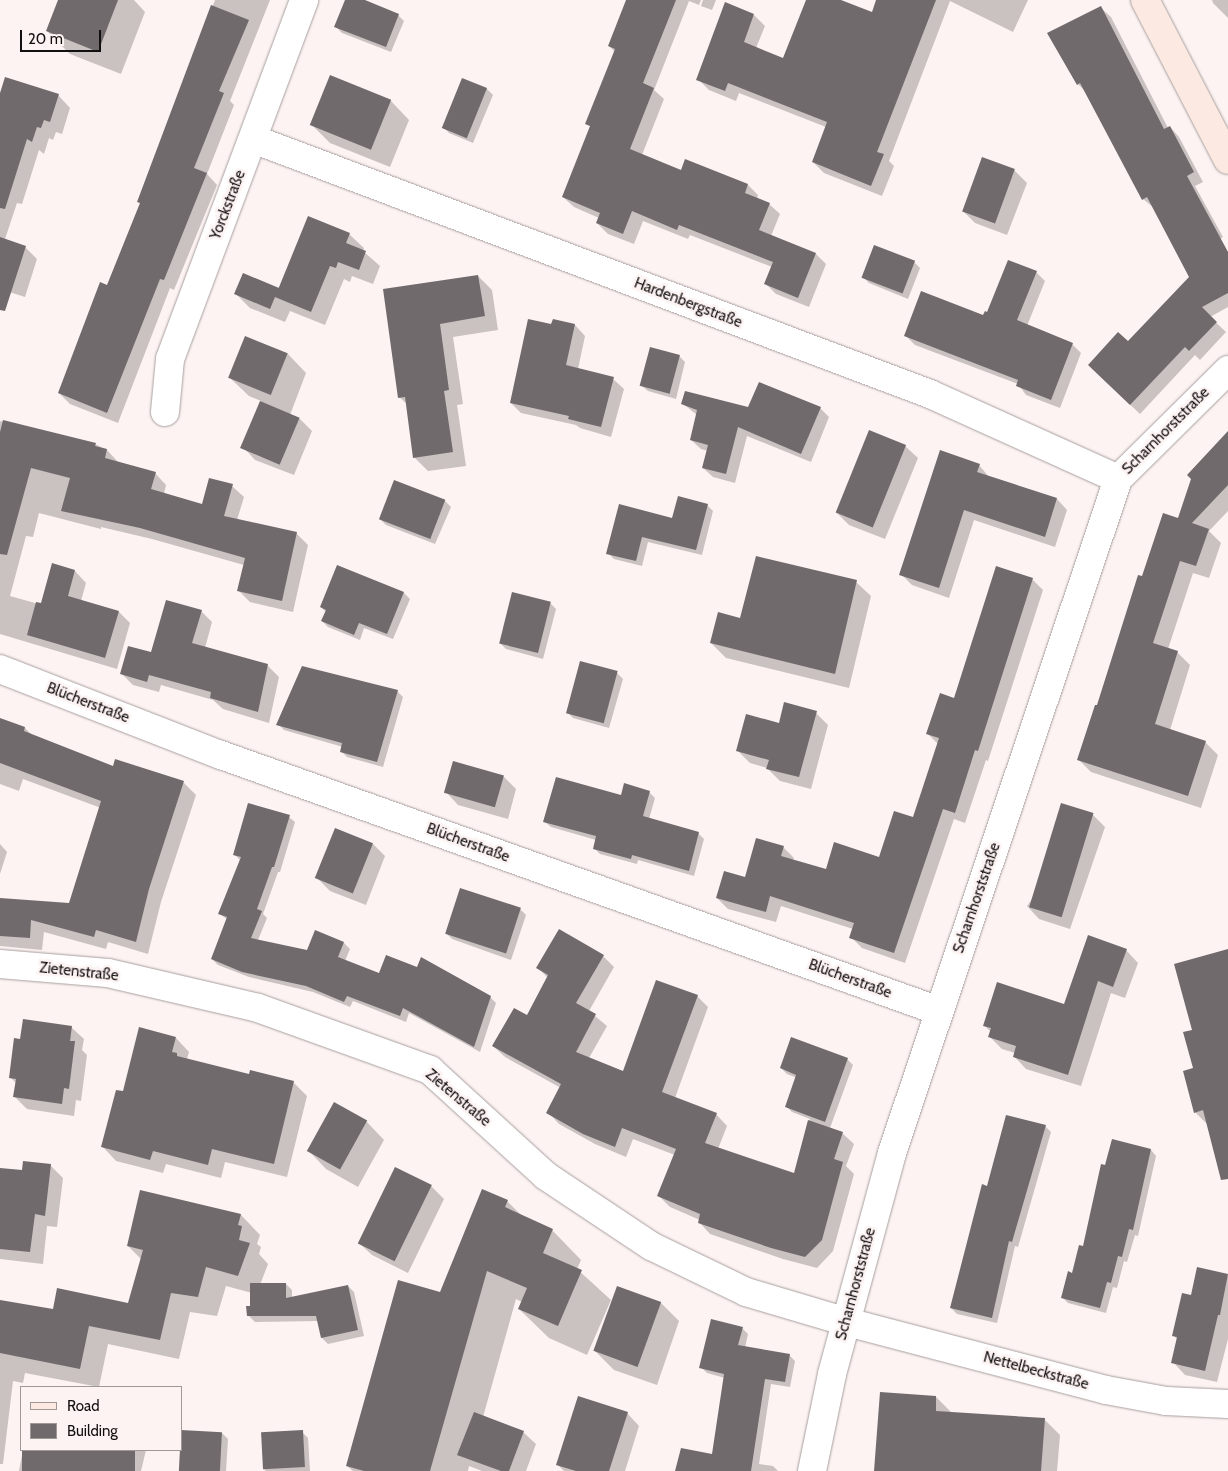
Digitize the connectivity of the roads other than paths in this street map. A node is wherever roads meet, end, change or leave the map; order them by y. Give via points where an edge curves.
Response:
1 (304, 0) edge
2 (1145, 0) edge
3 (253, 139) junction
4 (1228, 160) edge
5 (1228, 370) edge
6 (165, 412) dead end
7 (1118, 479) junction
8 (0, 669) edge
9 (0, 964) edge
10 (939, 1011) junction
11 (847, 1322) junction
12 (1228, 1404) edge
13 (812, 1471) edge

1 - 3 street, Yorckstraße
2 - 4 street
3 - 6 street, Yorckstraße via 170,359
3 - 7 street, Hardenbergstraße via 930,394
5 - 7 street, Scharnhorststraße
7 - 10 street, Scharnhorststraße
8 - 10 street, Blücherstraße via 230,758
9 - 11 street, Zietenstraße via 108,973 258,1008 430,1070 546,1176 651,1246 746,1292
10 - 11 street, Scharnhorststraße via 892,1153
11 - 12 street, Nettelbeckstraße via 1106,1390 1166,1401
11 - 13 street, Scharnhorststraße via 832,1374

